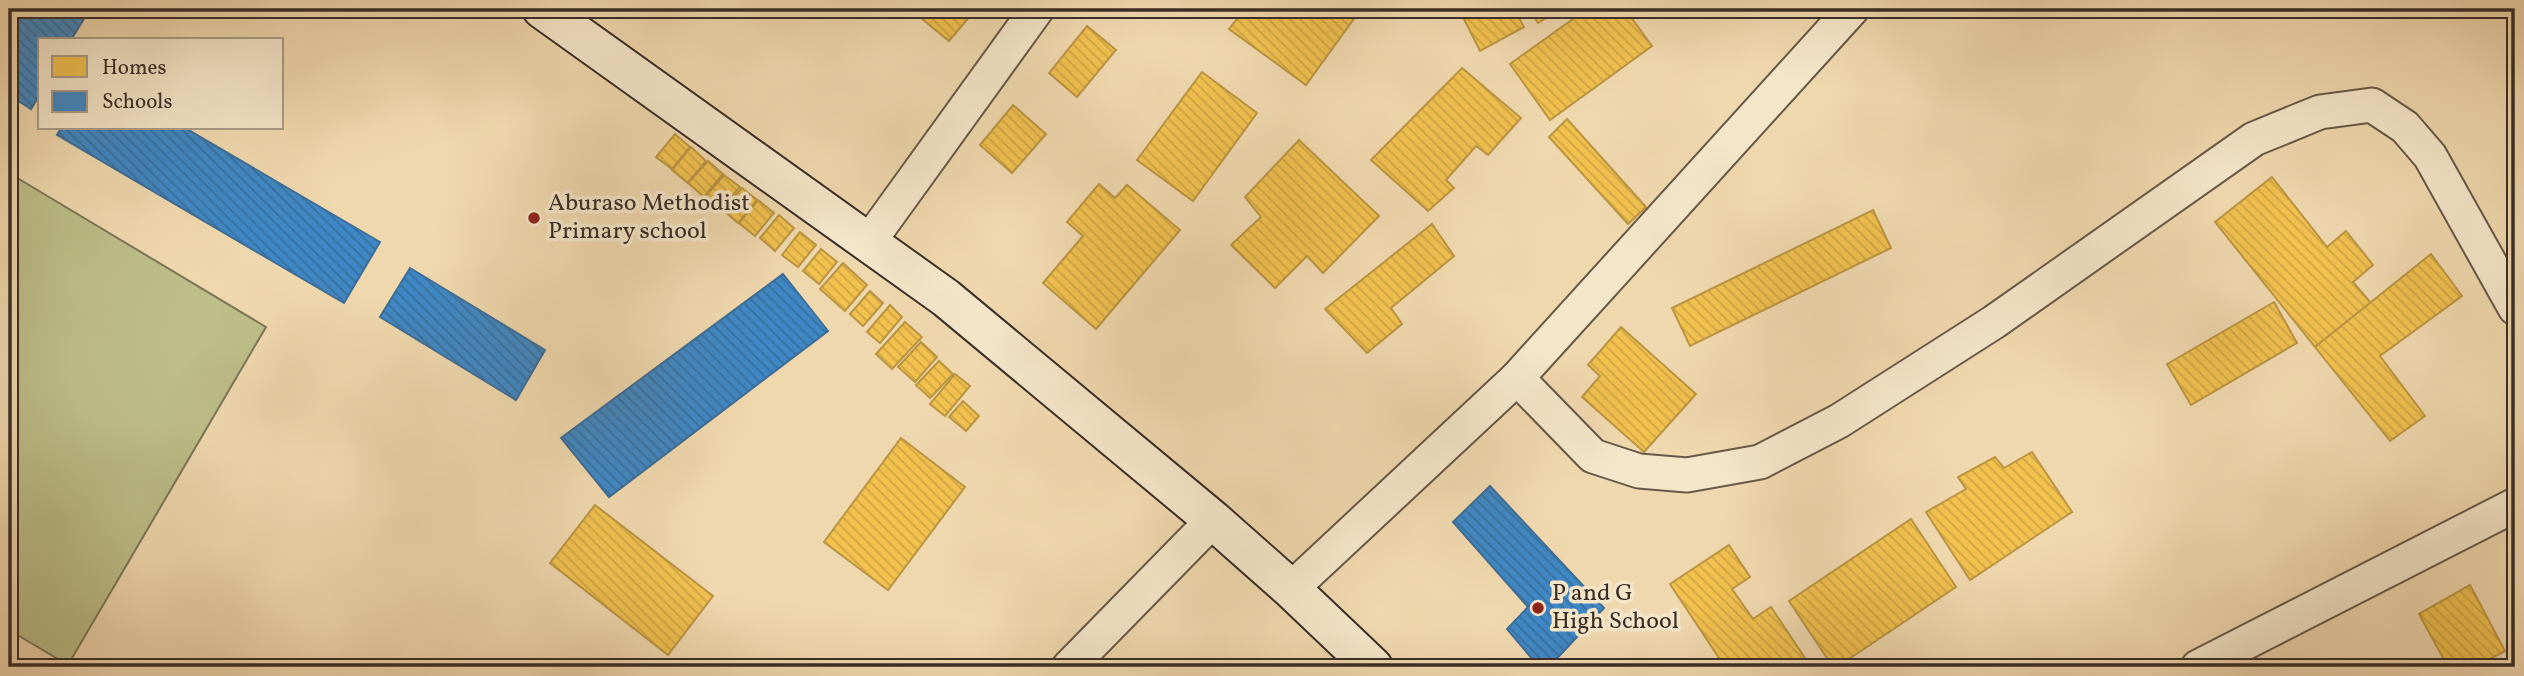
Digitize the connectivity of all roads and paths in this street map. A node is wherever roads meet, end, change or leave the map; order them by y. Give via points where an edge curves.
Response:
1 (542, 9) edge
2 (1037, 9) edge
3 (1852, 9) edge
4 (867, 243) junction
5 (2515, 308) edge
6 (1517, 378) junction
7 (2515, 505) edge
8 (1213, 520) junction
9 (1291, 589) junction
10 (1069, 667) edge
11 (1373, 667) edge
12 (2198, 667) edge

1 - 4 street
2 - 4 street
3 - 6 street
4 - 8 street via 946,298
5 - 6 street via 2430,156 2405,127 2372,105 2320,112 2254,139 1994,322 1839,421 1760,462 1687,475 1639,471 1593,456
6 - 9 street
7 - 12 street
8 - 9 street
8 - 10 street
9 - 11 street

